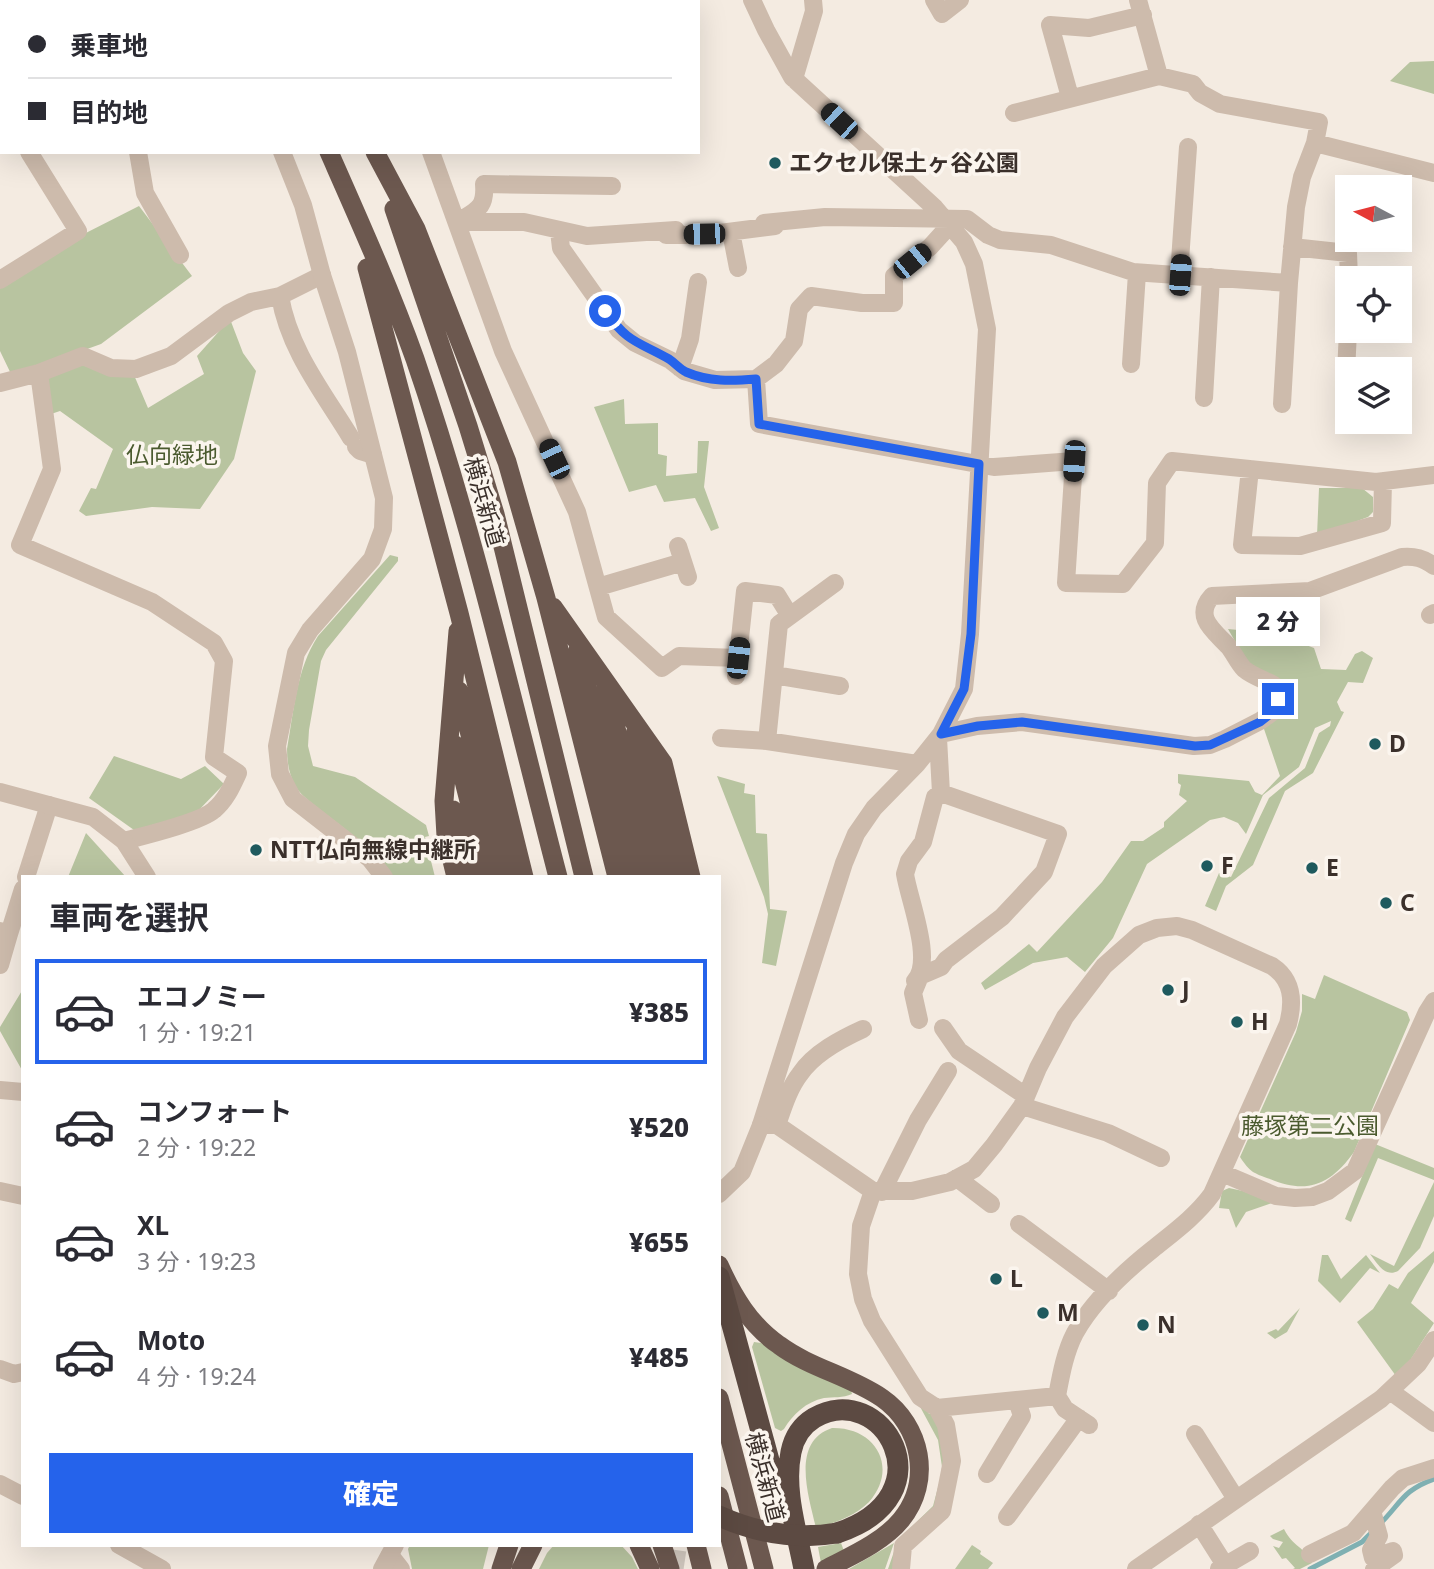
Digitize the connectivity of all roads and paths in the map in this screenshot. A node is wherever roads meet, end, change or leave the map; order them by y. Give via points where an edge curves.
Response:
1 (752, 0) edge
2 (813, 0) edge
3 (960, 0) edge
4 (1140, 8) edge
5 (937, 11) edge
6 (1159, 76) junction
7 (793, 79) junction
8 (1070, 97) junction
9 (1014, 113) dead end
10 (1315, 143) junction
11 (1188, 147) dead end
12 (30, 154) edge
13 (138, 154) edge
14 (283, 154) edge
15 (331, 154) edge
16 (371, 154) edge
17 (376, 154) edge
18 (432, 154) edge
19 (1434, 173) edge
20 (612, 186) dead end
21 (347, 192) junction
22 (458, 222) junction
23 (948, 222) junction
24 (764, 223) dead end
25 (704, 230) dead end
26 (559, 231) junction
27 (731, 232) junction
28 (666, 235) dead end
29 (1292, 247) junction
30 (180, 255) dead end
31 (1349, 266) edge
32 (738, 268) dead end
33 (1137, 273) junction
34 (322, 275) junction
35 (1180, 275) junction
36 (1211, 277) junction
37 (0, 280) edge
38 (698, 282) dead end
39 (1289, 283) junction
40 (280, 296) junction
41 (1131, 364) dead end
42 (680, 368) junction
43 (40, 373) junction
44 (756, 379) junction
45 (0, 383) edge
46 (1204, 398) dead end
47 (1282, 404) dead end
48 (373, 455) junction
49 (979, 464) junction
50 (1250, 469) junction
51 (1434, 475) edge
52 (1384, 481) junction
53 (683, 562) dead end
54 (1434, 566) edge
55 (835, 583) dead end
56 (598, 587) junction
57 (546, 598) junction
58 (459, 613) junction
59 (790, 616) junction
60 (575, 639) junction
61 (455, 674) junction
62 (774, 675) junction
63 (603, 678) junction
64 (840, 686) dead end
65 (633, 720) junction
66 (451, 731) junction
67 (939, 736) junction
68 (721, 738) dead end
69 (767, 741) junction
70 (917, 764) junction
71 (446, 782) junction
72 (0, 792) edge
73 (941, 793) junction
74 (48, 805) junction
75 (124, 841) junction
76 (27, 875) edge
77 (146, 875) edge
78 (382, 875) edge
79 (456, 875) edge
80 (469, 875) edge
81 (487, 875) edge
82 (505, 875) edge
83 (524, 875) edge
84 (557, 875) edge
85 (584, 875) edge
86 (616, 875) edge
87 (634, 875) edge
88 (653, 875) edge
89 (672, 875) edge
90 (691, 875) edge
91 (21, 893) edge
92 (4, 933) edge
93 (0, 965) edge
94 (915, 981) junction
95 (1434, 1001) edge
96 (919, 1020) dead end
97 (943, 1028) dead end
98 (863, 1029) dead end
99 (948, 1071) dead end
100 (0, 1090) edge
101 (21, 1092) edge
102 (1024, 1101) junction
103 (769, 1125) junction
104 (1161, 1158) dead end
105 (1222, 1173) junction
106 (957, 1178) junction
107 (0, 1191) edge
108 (721, 1192) edge
109 (878, 1192) junction
110 (21, 1196) edge
111 (991, 1204) dead end
112 (1019, 1224) dead end
113 (721, 1269) edge
114 (721, 1284) edge
115 (1109, 1291) junction
116 (1434, 1340) edge
117 (1, 1371) edge
118 (21, 1372) edge
119 (1390, 1391) junction
120 (1057, 1396) junction
121 (1017, 1401) junction
122 (721, 1406) edge
123 (937, 1408) junction
124 (1434, 1423) edge
125 (1195, 1434) dead end
126 (1434, 1468) edge
127 (988, 1474) dead end
128 (0, 1484) edge
129 (21, 1495) edge
130 (1236, 1499) junction
131 (721, 1504) edge
132 (721, 1517) edge
133 (1007, 1517) dead end
134 (1375, 1520) junction
135 (1199, 1524) junction
136 (797, 1536) edge
137 (797, 1536) edge
138 (797, 1536) edge
139 (797, 1536) edge
140 (123, 1547) edge
141 (510, 1547) edge
142 (533, 1547) edge
143 (640, 1547) edge
144 (678, 1547) edge
145 (679, 1547) edge
146 (1250, 1551) dead end
147 (1310, 1554) dead end
148 (389, 1556) edge
149 (1222, 1567) edge
150 (1139, 1568) edge
151 (162, 1569) edge
152 (401, 1569) edge
153 (504, 1569) edge
154 (524, 1569) edge
155 (650, 1569) edge
156 (670, 1569) edge
157 (702, 1569) edge
158 (738, 1569) edge
159 (764, 1569) edge
160 (803, 1569) edge
161 (826, 1569) edge
162 (901, 1569) edge
163 (1374, 1569) edge

1 - 7 street
2 - 7 street via 814,11
3 - 5 street
4 - 6 street
4 - 8 street via 1089,28 1050,25
6 - 8 street
6 - 10 street via 1193,84 1220,104 1319,122
7 - 23 street
8 - 9 street
10 - 19 street
10 - 29 street via 1302,177
11 - 35 street
12 - 37 street via 78,231
13 - 30 street via 145,193
14 - 34 street via 303,205
15 - 21 highway, 横浜新道
16 - 85 highway, 横浜新道 via 394,208 495,513
17 - 57 highway via 416,229 507,462
18 - 22 street
20 - 22 street via 484,184 485,198 479,209
21 - 58 highway
21 - 84 highway, 横浜新道 via 414,357 439,435
22 - 26 street via 524,222
22 - 56 street via 503,351 577,512
23 - 24 street via 825,217
23 - 27 street via 812,222
23 - 33 street via 967,219 1000,240 1051,245
23 - 44 street via 930,247 894,276 894,303 811,296 799,309 794,341 776,364
23 - 49 street via 974,264 987,329
25 - 26 street via 587,236
26 - 42 street via 561,248 619,330
27 - 28 street
27 - 32 street
29 - 31 street via 1348,253
29 - 39 street
33 - 35 street
33 - 41 street
34 - 40 street
34 - 48 street
35 - 36 street
36 - 39 street
36 - 46 street
38 - 42 street via 690,339
39 - 47 street
40 - 43 street via 229,313 171,356 136,369 111,368 83,356
40 - 48 street via 298,353 353,442 360,451
42 - 44 street via 715,380
43 - 45 street
43 - 75 street via 52,469 20,545 152,602 214,643 224,661 214,758 238,773 226,797 212,812
44 - 49 street via 759,424
48 - 78 street via 384,498 383,529 372,559 310,630 296,653 277,746 280,774 293,799 370,859
49 - 50 street via 1074,461 1066,583 1123,584 1155,543 1157,483 1172,461
49 - 67 street via 964,689
50 - 52 street
50 - 52 street via 1242,545 1300,546 1382,523
51 - 52 street
53 - 56 street
54 - 67 street via 1425,559 1402,557 1310,591 1212,596 1204,610 1211,630 1230,647 1244,669 1274,685 1278,699 1274,711 1260,722 1210,745 1022,722
55 - 59 street
56 - 59 street via 606,617 662,668 679,656 737,667 745,591 778,595
57 - 60 highway
57 - 86 highway
58 - 61 highway
58 - 83 highway
59 - 62 street via 779,624
60 - 63 highway
60 - 87 highway
61 - 66 highway
61 - 82 highway
62 - 64 street
62 - 69 street
63 - 65 highway
63 - 88 highway
65 - 89 highway
65 - 90 highway via 663,763
66 - 71 highway
66 - 81 highway
67 - 70 street
67 - 73 street
68 - 69 street
69 - 70 street
70 - 103 street via 874,808 844,863
71 - 79 highway via 446,836
71 - 80 highway
72 - 74 street
73 - 94 street via 934,797 923,842 905,874 922,956
73 - 94 street via 1058,834 1044,872 1002,917 941,967
74 - 75 street via 93,817
74 - 76 street
75 - 77 street
91 - 92 street
92 - 93 street
94 - 96 street
95 - 105 street via 1355,1171 1328,1191 1295,1198 1276,1196
97 - 102 street via 959,1051
98 - 103 street via 819,1054 800,1074
99 - 109 street
100 - 101 street
102 - 104 street
102 - 105 street via 1065,1017 1104,966 1139,935 1177,926 1192,930 1272,965 1290,989 1288,1024
102 - 106 street via 974,1170
103 - 108 street via 742,1172
103 - 109 street
105 - 115 street via 1201,1209
106 - 109 street via 912,1191
106 - 111 street
107 - 110 street
109 - 123 street via 861,1226 858,1274 863,1298 920,1397
112 - 115 street
113 - 161 highway via 737,1301 768,1336 792,1353 878,1395 911,1430 920,1470 908,1509 889,1532
114 - 160 highway
115 - 120 street via 1075,1334
116 - 119 street via 1418,1364
117 - 118 street
119 - 124 street
119 - 130 street
120 - 121 street
120 - 133 street via 1065,1409 1084,1422
121 - 123 street
121 - 127 street via 1022,1416
122 - 159 highway, 横浜新道
123 - 162 street via 946,1424 952,1461 942,1511 902,1546
125 - 130 street
126 - 134 street via 1404,1478
128 - 129 street
130 - 135 street
131 - 158 highway
132 - 136 highway, bridge via 747,1527
134 - 147 street
134 - 163 street via 1379,1536 1371,1550 1373,1558 1393,1551 1394,1555
135 - 149 street
135 - 150 street
137 - 138 highway, bridge via 837,1533 884,1506 898,1470 894,1446 869,1417 833,1411 810,1420 800,1430 789,1467
139 - 160 highway, bridge
140 - 151 street
141 - 153 highway
142 - 154 highway
143 - 155 highway
144 - 156 highway
145 - 157 highway
146 - 149 street
148 - 152 street

